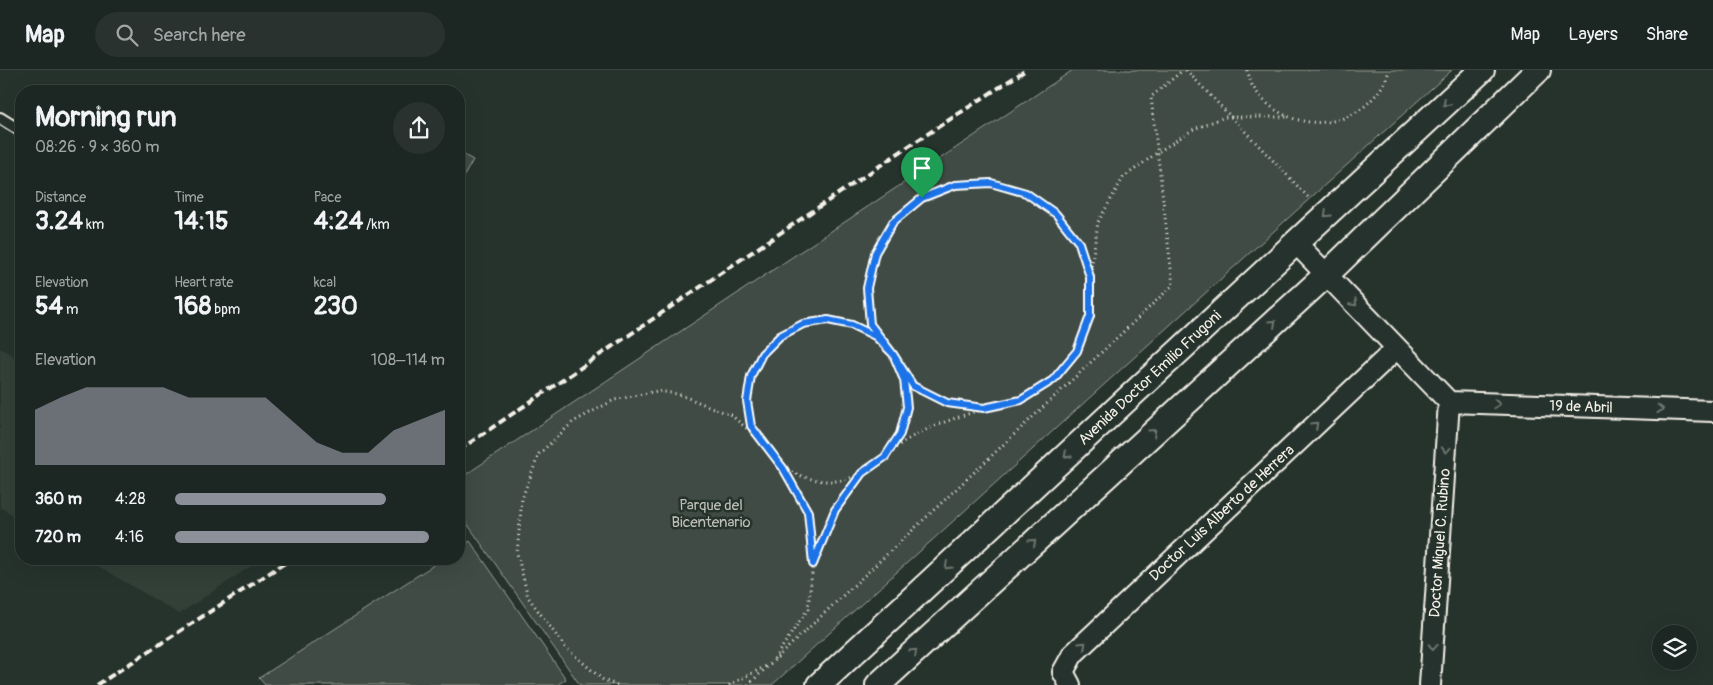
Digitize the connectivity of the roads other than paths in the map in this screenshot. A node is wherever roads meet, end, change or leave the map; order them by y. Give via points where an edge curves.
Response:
1 (1482, 70) edge
2 (1538, 70) edge
3 (0, 118) edge
4 (15, 127) edge
5 (1296, 243) junction
6 (1327, 274) junction
7 (1397, 348) junction
8 (1449, 402) junction
9 (1713, 411) edge
10 (819, 685) edge
11 (878, 685) edge
12 (1070, 685) edge
13 (1430, 685) edge

1 -> 5 street, Avenida Doctor Emilio Frugoni
2 - 6 street
3 - 4 lane
5 - 6 street
5 -> 10 street, Avenida Doctor Emilio Frugoni
6 -> 7 street
11 -> 6 street
7 - 8 street
12 -> 7 street, Doctor Luis Alberto de Herrera via 1063,672 1073,654
8 -> 9 street, 19 de Abril
8 -> 13 street, Doctor Miguel C. Rubino

